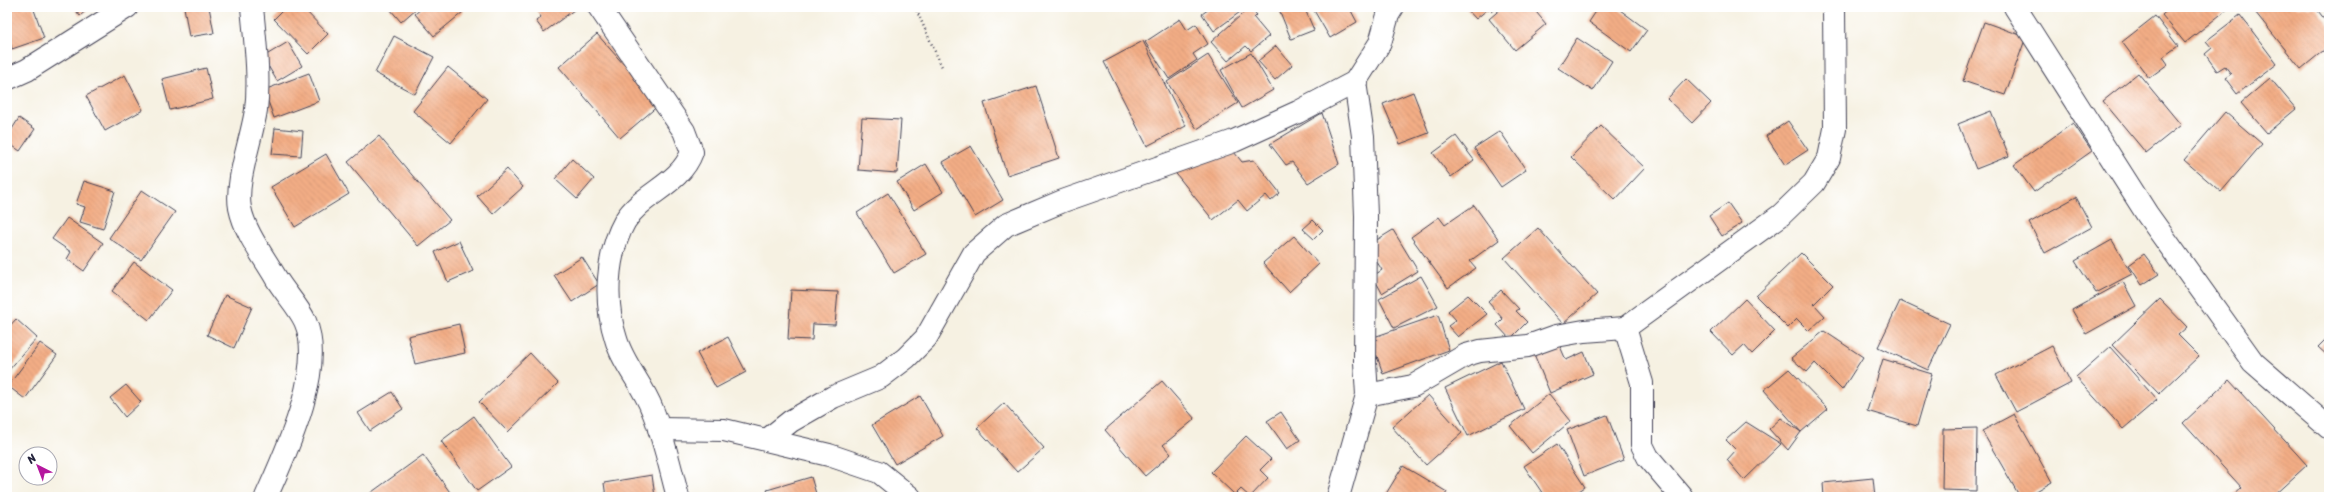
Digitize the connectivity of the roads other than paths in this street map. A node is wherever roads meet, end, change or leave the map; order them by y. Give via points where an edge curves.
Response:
1 (127, 7) edge
2 (252, 7) edge
3 (599, 7) edge
4 (1394, 7) edge
5 (1834, 7) edge
6 (2015, 7) edge
7 (7, 79) edge
8 (1355, 82) junction
9 (1625, 328) junction
10 (1367, 394) junction
11 (2329, 428) edge
12 (660, 429) junction
13 (767, 440) junction
14 (266, 497) edge
15 (678, 497) edge
16 (910, 497) edge
17 (1338, 497) edge
18 (1682, 497) edge

1 - 7 street via 27,70
2 - 14 street via 256,108 239,188 240,209 249,231 283,290 305,320 312,344 311,369 288,446
3 - 12 street via 684,131 692,152 687,166 642,203 626,221 614,250 607,296 616,340 652,408
4 - 8 street via 1388,15 1380,43
5 - 9 street via 1835,129 1828,158 1814,183 1781,215
6 - 11 street via 2147,214 2253,362
8 - 10 street via 1364,150 1364,362
8 - 13 street via 1234,141 1063,201 1006,225 974,253 926,338 906,358 881,377 833,397 791,421
9 - 10 street via 1584,331 1556,336 1528,346 1480,351 1466,355 1413,386
9 - 18 street via 1642,383 1642,445 1648,457
10 - 17 street
12 - 13 street via 724,430
12 - 15 street
13 - 16 street via 829,455 879,472

